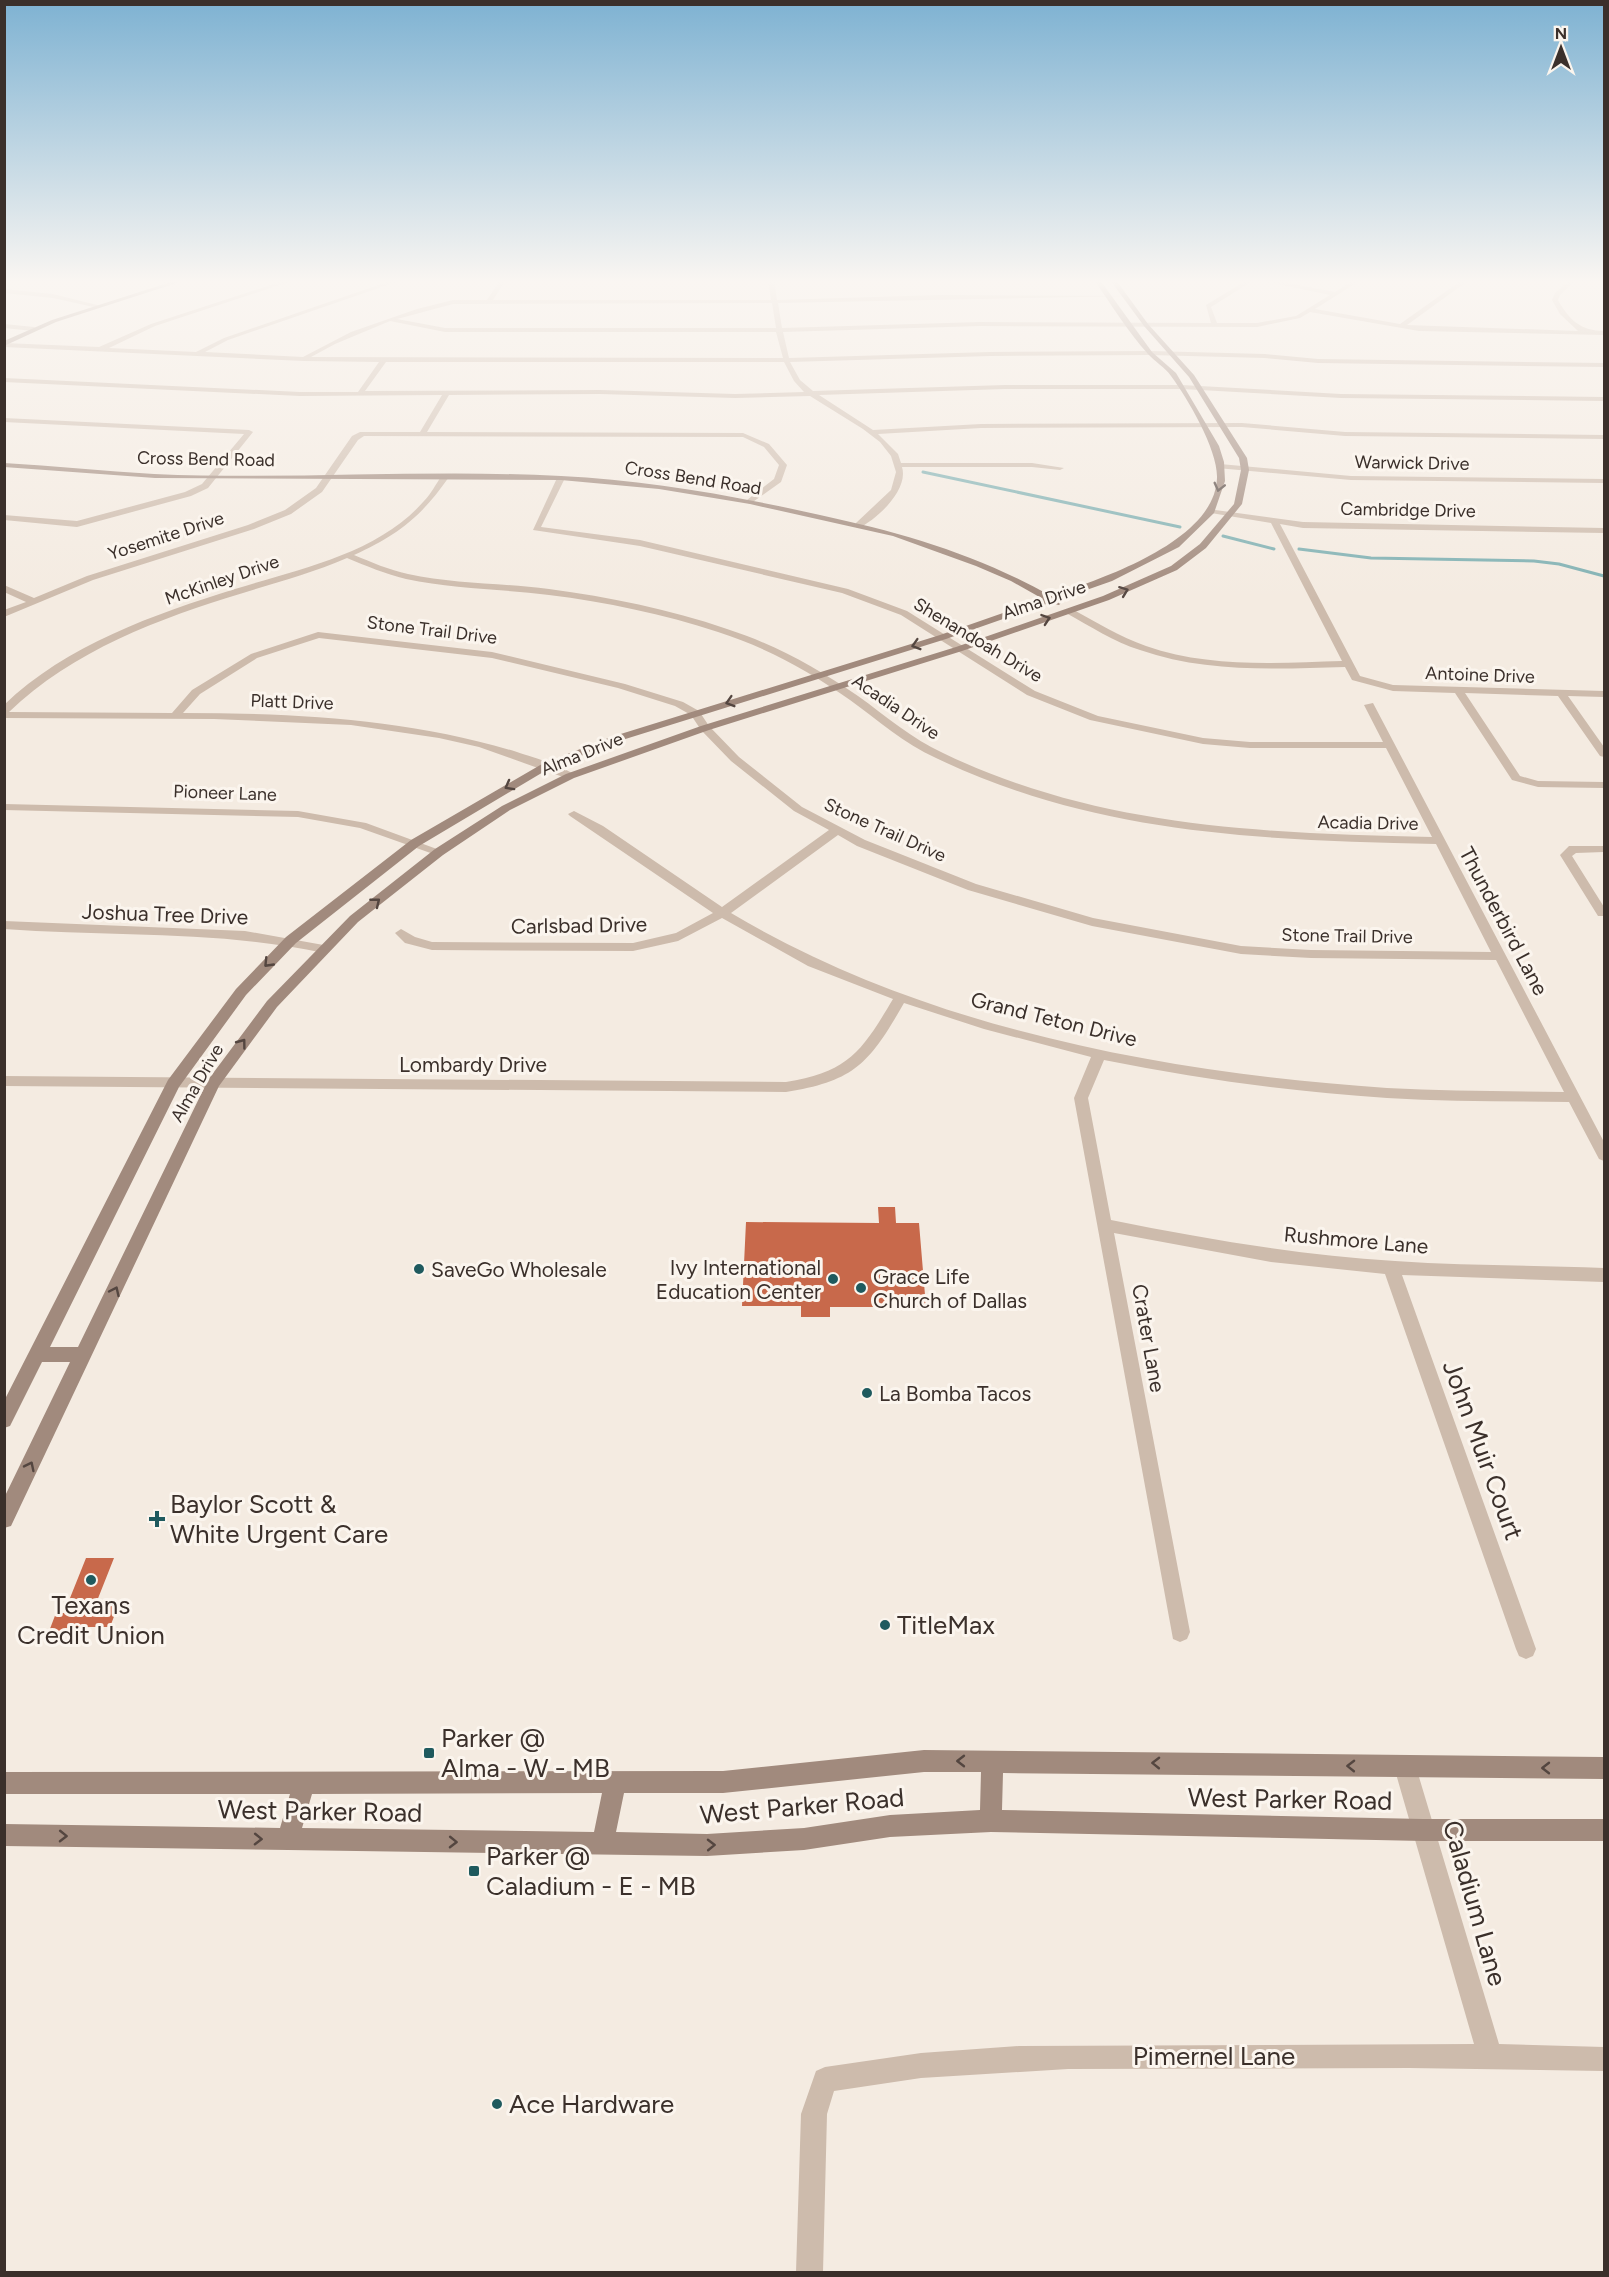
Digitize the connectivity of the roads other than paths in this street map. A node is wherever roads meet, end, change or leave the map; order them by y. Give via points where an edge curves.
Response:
1 (135, 386) edge
2 (365, 386) edge
3 (801, 386) edge
4 (1182, 387) junction
5 (1198, 387) junction
6 (808, 393) junction
7 (360, 394) junction
8 (446, 395) junction
9 (1605, 399) edge
10 (4, 420) edge
11 (1203, 425) junction
12 (1225, 426) junction
13 (874, 432) junction
14 (423, 433) junction
15 (1605, 437) edge
16 (4, 465) edge
17 (898, 465) junction
18 (1220, 466) junction
19 (1060, 468) dead end
20 (1245, 470) junction
21 (213, 476) junction
22 (328, 477) junction
23 (445, 477) junction
24 (561, 478) junction
25 (1605, 481) edge
26 (750, 502) junction
27 (1211, 511) junction
28 (1230, 515) junction
29 (4, 517) edge
30 (1275, 522) junction
31 (859, 525) junction
32 (1605, 530) edge
33 (346, 555) junction
34 (4, 588) edge
35 (1052, 600) junction
36 (32, 601) junction
37 (1069, 611) junction
38 (4, 614) edge
39 (943, 637) junction
40 (959, 648) junction
41 (1347, 664) junction
42 (820, 675) junction
43 (838, 687) junction
44 (1460, 691) junction
45 (1561, 693) junction
46 (1605, 694) edge
47 (1369, 705) dead end
48 (4, 713) edge
49 (695, 713) junction
50 (176, 716) junction
51 (705, 728) junction
52 (1390, 745) junction
53 (1605, 754) edge
54 (546, 766) junction
55 (570, 776) junction
56 (1605, 785) edge
57 (4, 807) edge
58 (574, 814) dead end
59 (836, 831) junction
60 (1439, 841) junction
61 (414, 843) junction
62 (1605, 849) edge
63 (439, 852) junction
64 (1605, 908) edge
65 (721, 912) junction
66 (4, 925) edge
67 (401, 933) dead end
68 (291, 940) junction
69 (324, 949) junction
70 (1501, 956) junction
71 (901, 997) junction
72 (1099, 1055) junction
73 (4, 1081) edge
74 (173, 1084) junction
75 (213, 1084) junction
76 (1574, 1097) junction
77 (1605, 1155) edge
78 (1106, 1225) junction
79 (1391, 1268) junction
80 (1605, 1275) edge
81 (38, 1354) junction
82 (85, 1355) junction
83 (4, 1420) edge
84 (4, 1519) edge
85 (1180, 1632) dead end
86 (1526, 1649) dead end
87 (992, 1761) junction
88 (1405, 1767) junction
89 (1605, 1768) edge
90 (615, 1781) junction
91 (4, 1783) edge
92 (304, 1784) junction
93 (991, 1821) junction
94 (1423, 1830) junction
95 (1605, 1830) edge
96 (4, 1836) edge
97 (288, 1839) junction
98 (603, 1844) junction
99 (1490, 2056) junction
100 (1605, 2059) edge
101 (809, 2272) edge

1 - 7 street
2 - 7 street
3 - 6 street
4 - 5 street
4 - 6 street
4 - 11 main road, Alma Drive
5 - 9 street via 1341,396
5 - 12 main road
6 - 8 street
6 - 13 street
7 - 8 street
8 - 14 street
10 - 21 street via 249,432
11 - 12 street
11 - 13 street via 969,426
11 - 18 main road, Alma Drive via 1215,446
12 - 15 street via 1345,434
12 - 20 main road via 1243,458
13 - 17 street via 885,441
14 - 22 street, Yosemite Drive via 358,434
14 - 26 street via 751,436 777,454 783,465 778,480
16 - 21 main road, Cross Bend Road
17 - 19 street
17 - 31 street via 899,478 894,490
18 - 20 street, Warwick Drive
18 -> 27 main road, Alma Drive via 1221,481
20 - 25 street, Warwick Drive via 1351,478
20 - 28 main road, Alma Drive via 1238,504
21 - 22 main road, Cross Bend Road
21 - 29 street via 205,486 188,494 77,524
22 - 23 main road, Cross Bend Road
22 - 36 street, Yosemite Drive via 306,501 270,520 150,557
23 - 24 main road, Cross Bend Road
23 - 33 street, McKinley Drive via 413,516
24 - 26 main road, Cross Bend Road via 659,487
24 - 39 street, Shenandoah Drive via 536,528 640,543 812,582 904,613
26 - 31 main road, Cross Bend Road
27 - 28 street, Cambridge Drive
27 - 35 main road, Alma Drive via 1176,545 1155,557
28 - 30 street, Cambridge Drive
37 -> 28 main road, Alma Drive via 1174,568 1203,546
30 - 32 street, Cambridge Drive
30 - 41 street
31 - 35 main road, Cross Bend Road via 938,548 1014,579
33 - 42 street, Acadia Drive via 405,576 553,592 700,623 781,651
33 - 48 street, McKinley Drive via 208,601 119,637 33,683
34 - 36 street
35 - 37 main road, Cross Bend Road
35 - 39 main road, Alma Drive
36 - 38 street, Yosemite Drive
40 -> 37 main road, Alma Drive
37 - 41 street, Cross Bend Road via 1133,644 1191,660 1239,665
39 - 40 street, Shenandoah Drive
39 -> 42 main road, Alma Drive
40 - 43 main road, Alma Drive
40 - 52 street, Shenandoah Drive via 1031,693 1094,718 1141,729 1203,741
41 - 44 street, Antoine Drive via 1356,678 1393,688
42 - 43 street, Acadia Drive
42 -> 49 main road, Alma Drive
43 - 51 main road, Alma Drive
43 - 60 street, Acadia Drive via 909,740 940,756 1028,792 1077,807 1232,834
44 - 45 street, Antoine Drive
44 - 56 street via 1516,778 1538,784
45 - 46 street, Antoine Drive
45 - 53 street
47 - 52 street, Thunderbird Lane
48 - 50 street, Platt Drive
49 - 50 street, Stone Trail Drive via 658,696 492,655 318,635 254,656 196,692
49 - 51 street, Stone Trail Drive
49 - 54 main road, Alma Drive
50 - 54 street, Platt Drive via 315,718 407,727
51 - 55 main road, Alma Drive
51 - 59 street, Stone Trail Drive via 764,783
52 - 60 street, Thunderbird Lane
54 - 55 street, Platt Drive
54 -> 61 main road, Alma Drive
55 - 63 main road, Alma Drive via 506,808
57 - 61 street, Pioneer Lane via 298,814 362,825
58 - 65 street, Grand Teton Drive
59 - 65 street, Carlsbad Drive
59 - 70 street, Stone Trail Drive via 972,887 1092,922 1168,939 1241,950 1311,954
60 - 70 street, Thunderbird Lane
61 - 63 street, Pioneer Lane
61 - 68 main road, Alma Drive
62 - 64 street via 1568,851 1566,859 1586,890
69 -> 63 main road, Alma Drive via 354,919
65 - 67 street, Carlsbad Drive via 686,934 633,947 432,946
65 - 71 street, Grand Teton Drive via 814,963
66 - 68 street, Joshua Tree Drive
68 - 69 street, Joshua Tree Drive
68 -> 74 main road, Alma Drive via 241,992
75 -> 69 main road, Alma Drive via 272,1004
70 - 76 street, Thunderbird Lane
71 - 72 street, Grand Teton Drive via 975,1022
71 - 75 street, Lombardy Drive via 870,1050 852,1066 808,1084
72 - 76 street, Grand Teton Drive via 1274,1083 1388,1093
72 - 78 street, Crater Lane via 1081,1098
73 - 74 street, Lombardy Drive
74 - 75 street, Lombardy Drive
74 - 81 main road, Alma Drive
82 -> 75 main road, Alma Drive
76 - 77 street, Thunderbird Lane
78 - 79 street, Rushmore Lane via 1263,1254
78 - 85 street, Crater Lane
79 - 80 street, Rushmore Lane
79 - 86 street, John Muir Court
81 - 82 main road
81 - 83 main road, Alma Drive
84 -> 82 main road, Alma Drive
88 -> 87 main road, West Parker Road
87 -> 90 main road, West Parker Road via 924,1761 723,1782
87 - 93 main road
89 -> 88 main road, West Parker Road
88 - 94 street, Caladium Lane
90 - 92 main road, West Parker Road
90 - 98 main road
91 - 92 main road, West Parker Road
92 - 97 main road
93 - 94 main road, West Parker Road
98 -> 93 main road, West Parker Road via 756,1843 890,1826
94 - 95 main road, West Parker Road
94 - 99 street, Caladium Lane
96 -> 97 main road, West Parker Road
97 -> 98 main road, West Parker Road
99 - 100 street, Pimernel Lane
99 - 101 street, Pimernel Lane via 1005,2059 825,2080 814,2115

